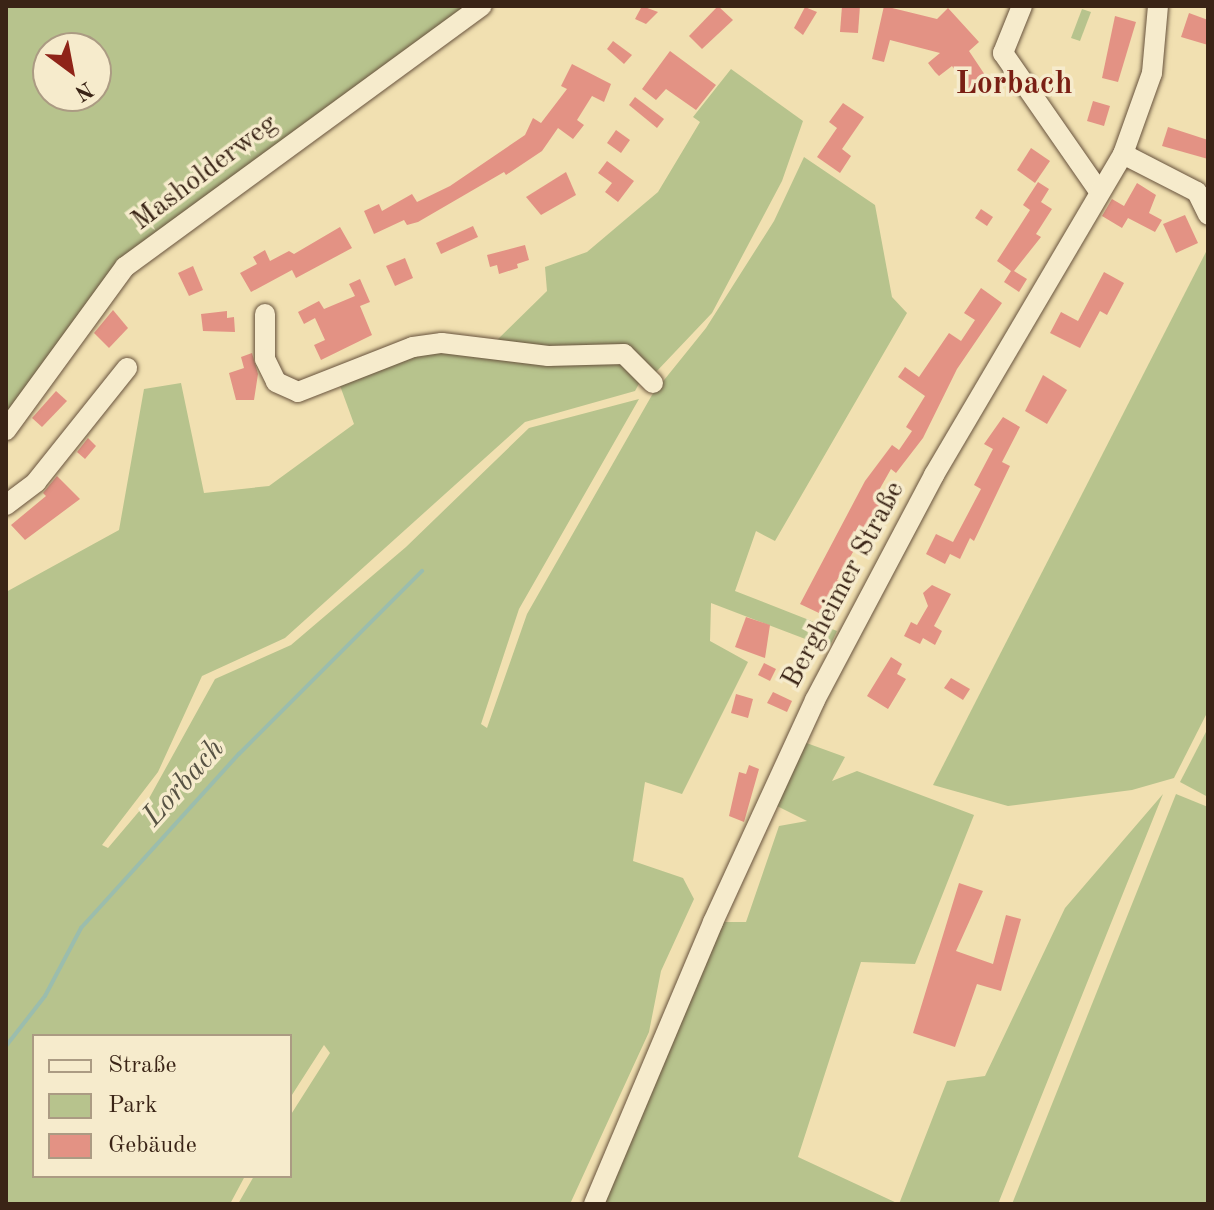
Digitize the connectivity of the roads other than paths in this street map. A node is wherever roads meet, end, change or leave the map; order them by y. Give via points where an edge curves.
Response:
1 (482, 6) edge
2 (1022, 6) edge
3 (1158, 6) edge
4 (1123, 154) junction
5 (1099, 191) junction
6 (1208, 215) edge
7 (265, 314) dead end
8 (127, 368) dead end
9 (653, 383) dead end
10 (6, 430) edge
11 (6, 505) edge
12 (594, 1204) edge

1 - 10 street, Masholderweg via 125,267
2 - 5 street via 1003,53
3 - 4 street, Bergheimer Straße via 1152,73
4 - 5 street, Bergheimer Straße
4 - 6 street via 1197,192
5 - 12 street, Bergheimer Straße via 934,475 815,700 713,922
7 - 9 street via 265,359 276,382 298,392 413,347 442,343 548,356 624,354
8 - 11 street via 36,482

